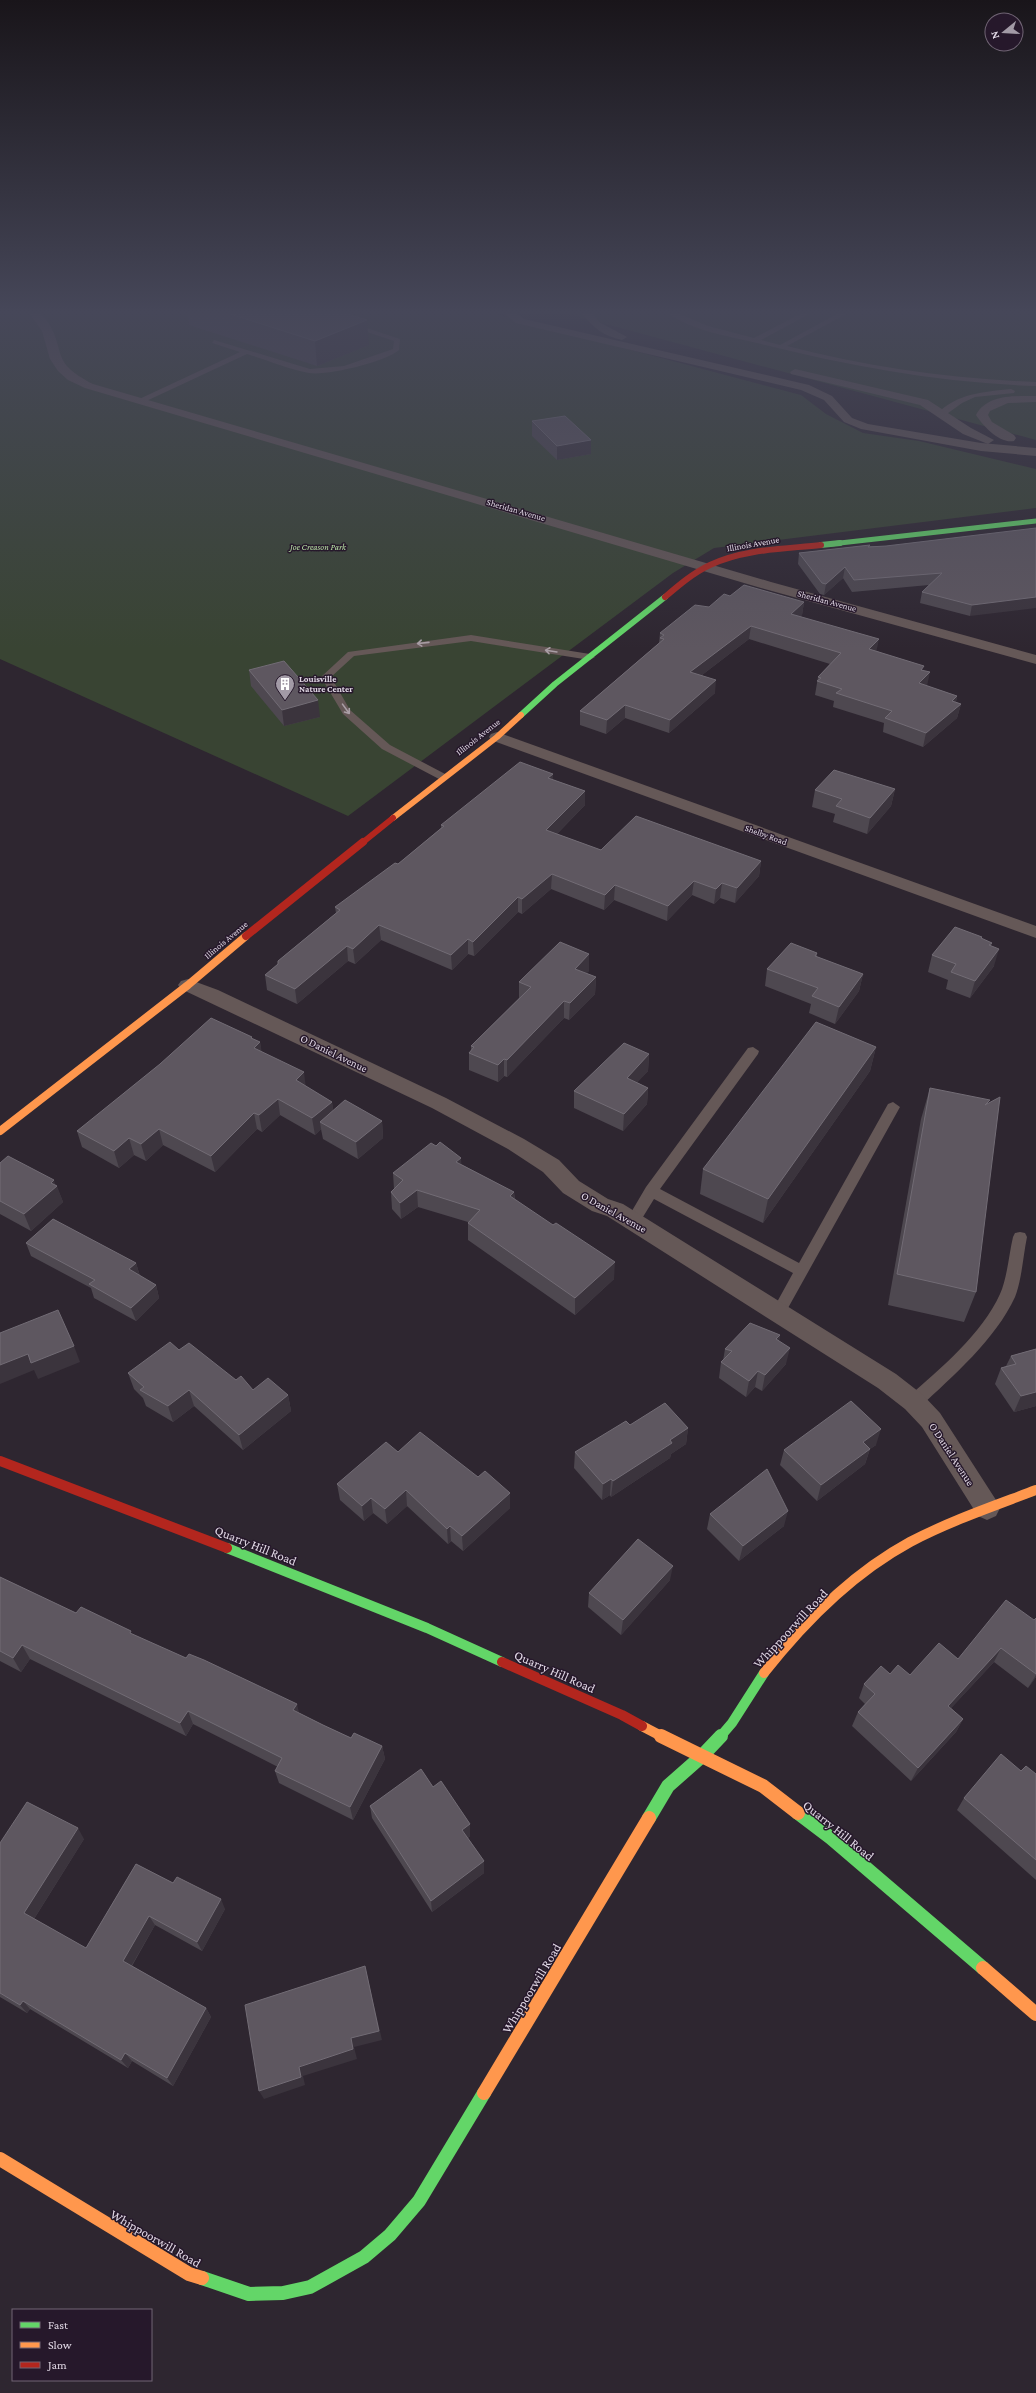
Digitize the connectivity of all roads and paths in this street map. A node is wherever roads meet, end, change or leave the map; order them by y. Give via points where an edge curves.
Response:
1 (220, 425) edge
2 (862, 425) edge
3 (933, 425) edge
4 (957, 425) edge
5 (989, 425) edge
6 (899, 432) junction
7 (1036, 452) edge
8 (1036, 521) edge
9 (707, 567) junction
10 (590, 657) junction
11 (1036, 660) edge
12 (497, 737) junction
13 (443, 777) junction
14 (1036, 932) edge
15 (188, 985) junction
16 (752, 1051) dead end
17 (893, 1107) dead end
18 (1, 1129) edge
19 (651, 1191) junction
20 (633, 1221) junction
21 (1020, 1237) dead end
22 (802, 1271) junction
23 (778, 1313) junction
24 (914, 1402) junction
25 (0, 1461) edge
26 (1036, 1490) edge
27 (987, 1508) junction
28 (702, 1756) junction
29 (1036, 2014) edge
30 (0, 2159) edge

1 - 9 street, Sheridan Avenue
2 - 6 street via 880,431
3 - 6 street
4 - 7 street via 985,439
5 - 7 street
6 - 7 street via 981,447
8 - 9 street, Illinois Avenue via 780,549 737,556
9 - 10 street, Illinois Avenue via 678,586
9 - 11 street, Sheridan Avenue
10 - 12 street, Illinois Avenue via 555,684
10 -> 13 lane via 472,638 351,654 326,677 346,712 386,747
12 - 13 street, Illinois Avenue
12 - 14 street, Shelby Road
13 - 15 street, Illinois Avenue
15 - 18 street, Illinois Avenue via 58,1088
15 - 20 street, O Daniel Avenue via 438,1103 516,1144 551,1166 571,1187
16 - 19 lane
17 - 22 lane
19 - 20 lane
19 - 22 lane
20 - 23 street, O Daniel Avenue
21 - 24 lane via 1008,1295 987,1327 955,1365
22 - 23 lane
23 - 24 street, O Daniel Avenue via 888,1381
24 - 27 street, O Daniel Avenue via 945,1439
25 - 28 street, Quarry Hill Road via 138,1512 427,1628 622,1715 654,1734
26 - 27 street, Whippoorwill Road
27 - 28 street, Whippoorwill Road via 892,1553 826,1604 765,1672 732,1723
28 - 29 street, Quarry Hill Road via 763,1786 831,1838
28 - 30 street, Whippoorwill Road via 668,1786 419,2201 390,2236 364,2257 310,2287 283,2293 249,2294 189,2274

